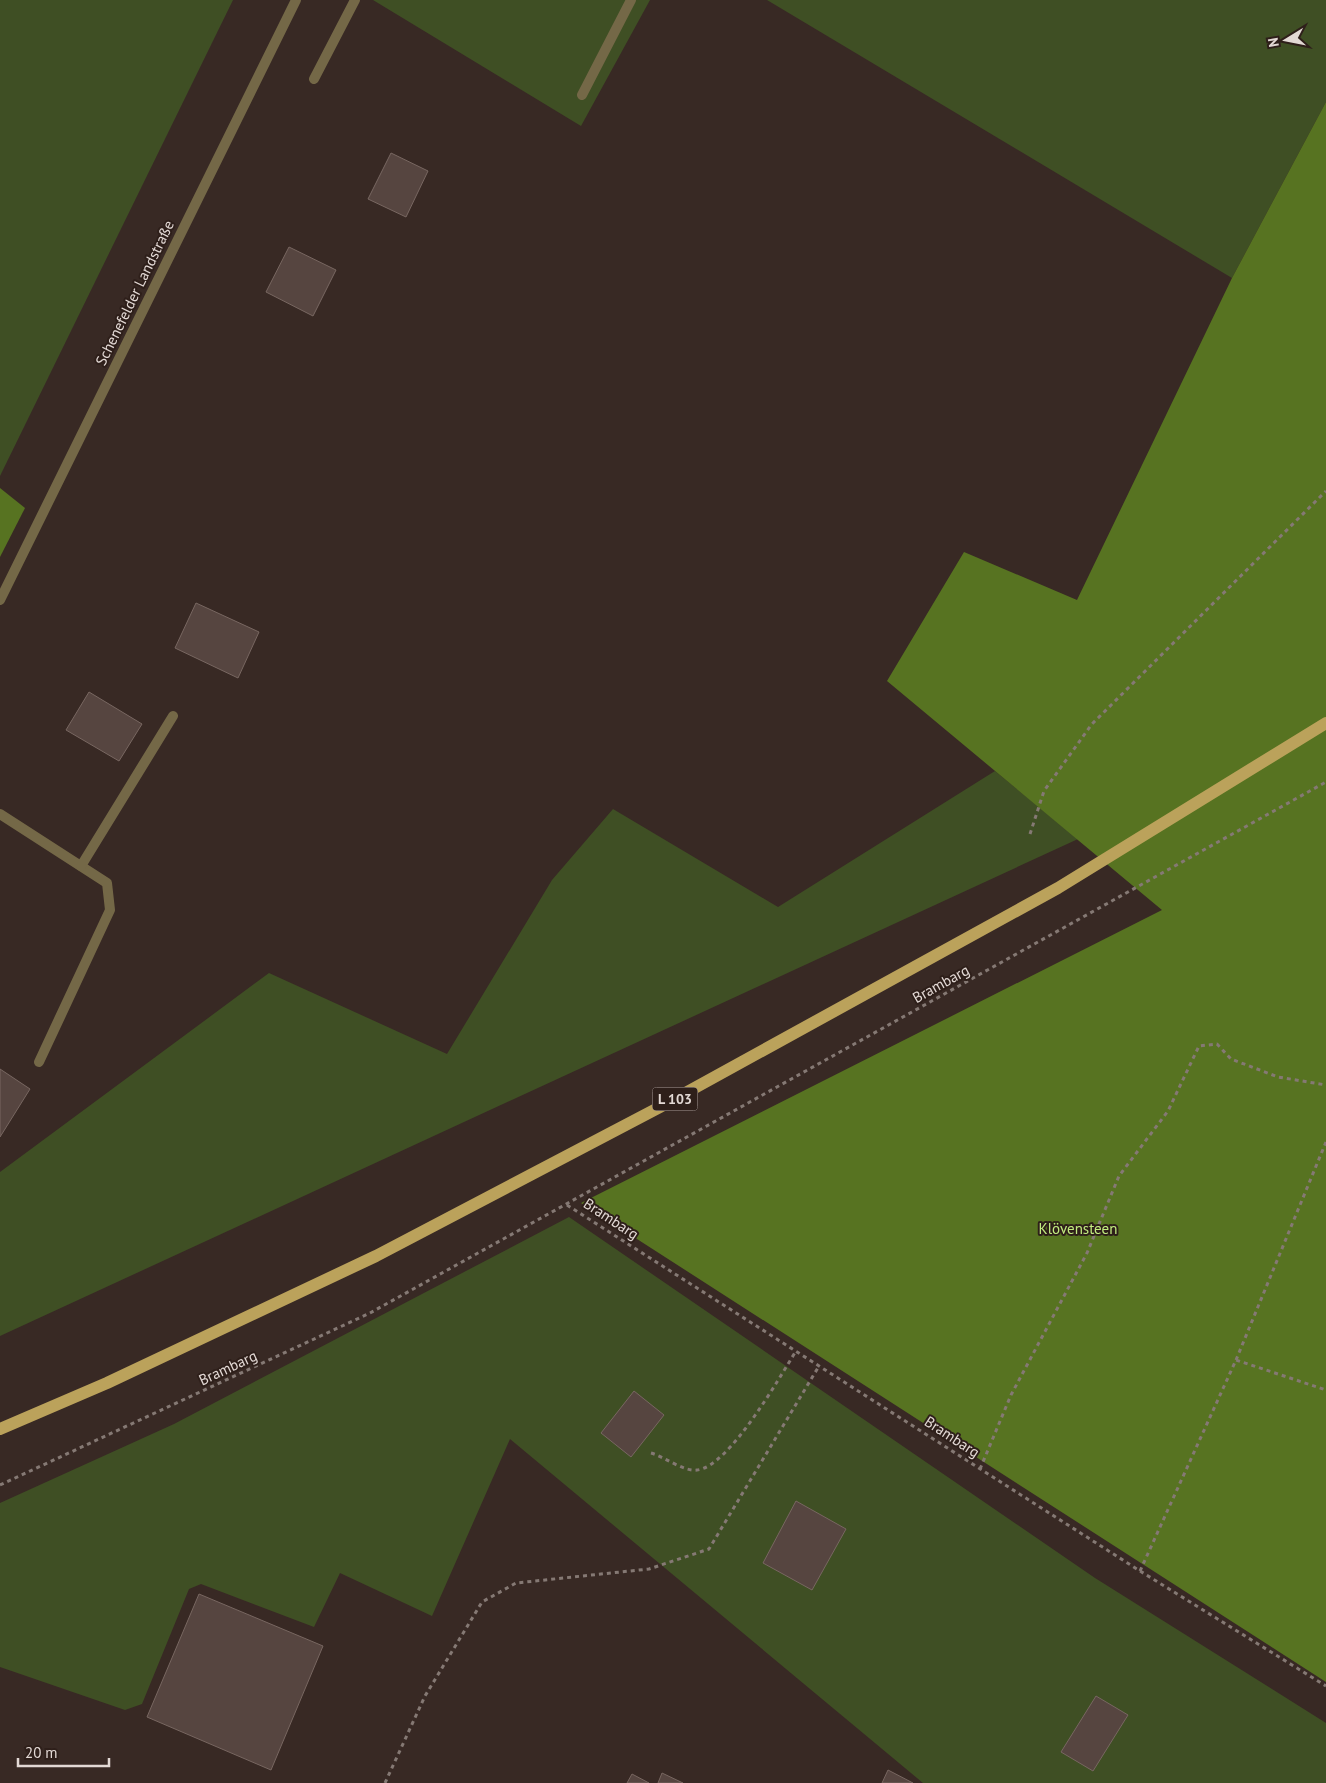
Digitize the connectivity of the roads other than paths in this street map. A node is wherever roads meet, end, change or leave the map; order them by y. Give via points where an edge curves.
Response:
1 (296, 0) edge
2 (355, 0) edge
3 (631, 0) edge
4 (314, 79) dead end
5 (582, 94) dead end
6 (0, 600) edge
7 (173, 716) dead end
8 (1326, 723) edge
9 (0, 814) edge
10 (81, 866) junction
11 (39, 1062) dead end
12 (0, 1429) edge

1 - 6 street, Schenefelder Landstraße
2 - 4 street
3 - 5 street
7 - 10 street
8 - 12 main road, L 103 via 1058,888 660,1107 376,1256 107,1383
9 - 10 street
10 - 11 street via 107,883 110,910

